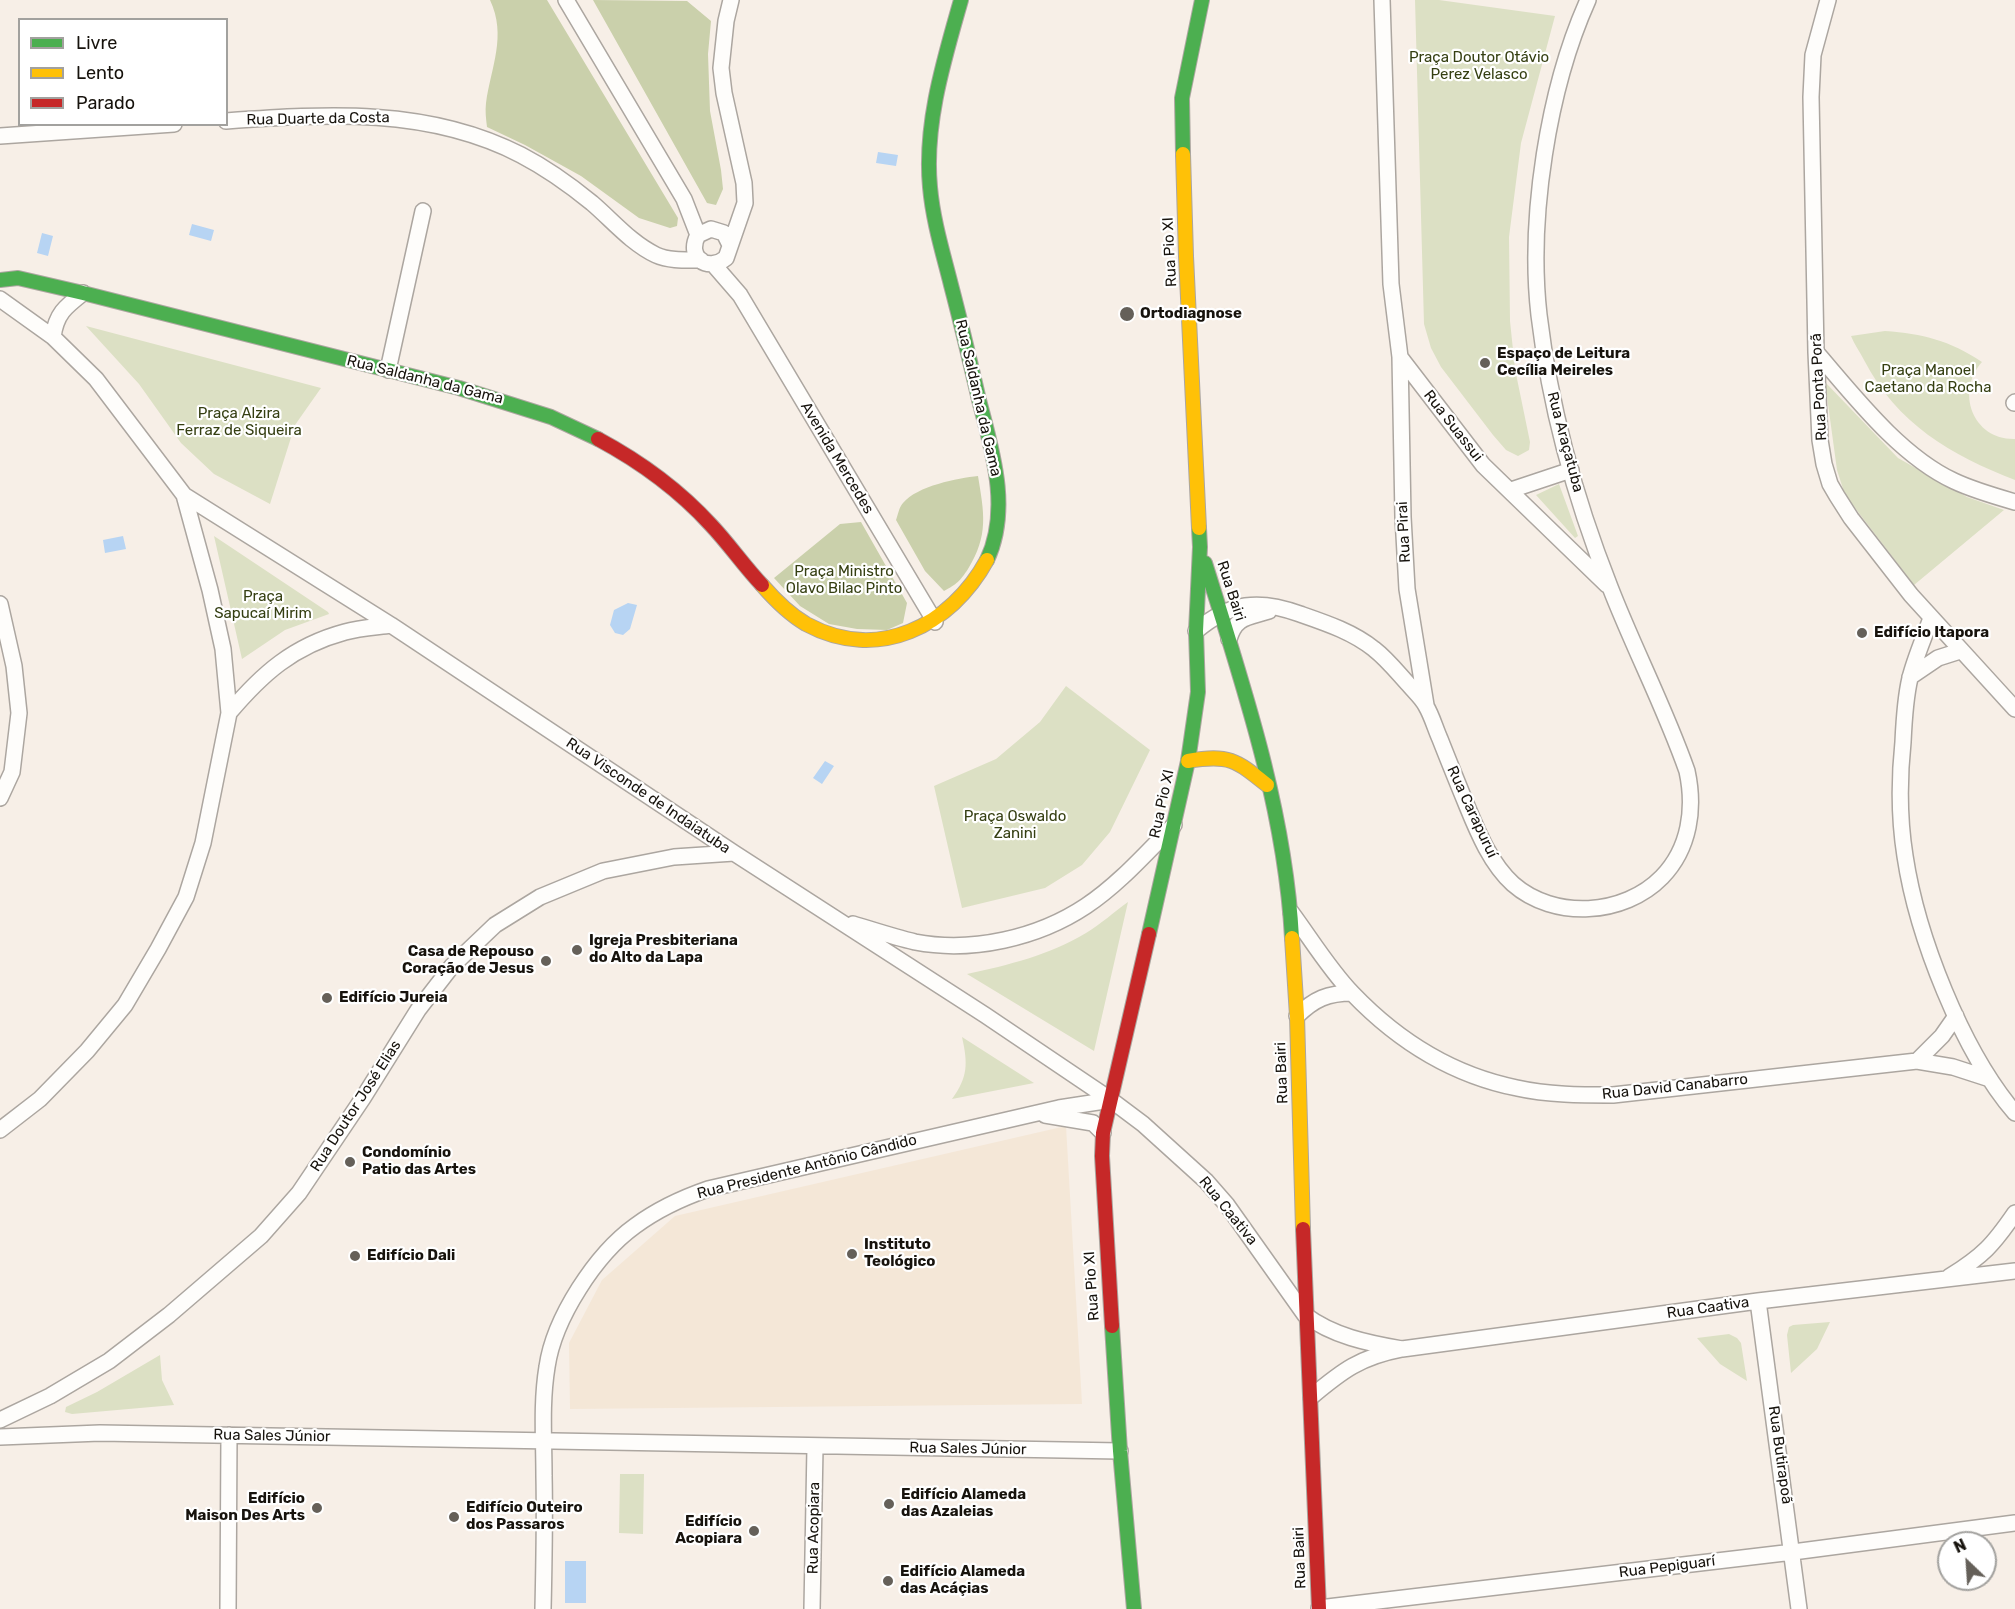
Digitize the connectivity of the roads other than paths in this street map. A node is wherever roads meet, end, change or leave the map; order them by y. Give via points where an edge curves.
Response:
1 (566, 0) edge
2 (731, 0) edge
3 (961, 0) edge
4 (1202, 0) edge
5 (1382, 0) edge
6 (1588, 0) edge
7 (1828, 0) edge
8 (228, 121) edge
9 (145, 126) edge
10 (0, 136) edge
11 (423, 211) dead end
12 (711, 246) junction
13 (0, 280) edge
14 (83, 293) junction
15 (0, 299) edge
16 (53, 337) junction
17 (1816, 352) junction
18 (1400, 357) junction
19 (388, 370) junction
20 (1571, 470) junction
21 (1510, 490) junction
22 (184, 495) junction
23 (2015, 502) edge
24 (1200, 547) junction
25 (1610, 588) junction
26 (0, 604) edge
27 (1281, 607) junction
28 (1221, 613) junction
29 (1931, 618) junction
30 (935, 622) junction
31 (391, 625) junction
32 (1196, 632) junction
33 (1229, 639) junction
34 (1960, 651) junction
35 (1910, 677) junction
36 (1426, 705) junction
37 (2015, 709) edge
38 (229, 713) junction
39 (1188, 761) junction
40 (1267, 785) junction
41 (0, 798) edge
42 (1174, 825) junction
43 (1686, 834) joint
44 (734, 853) junction
45 (1291, 912) junction
46 (841, 920) junction
47 (1352, 993) junction
48 (1297, 1016) junction
49 (1956, 1016) junction
50 (1917, 1061) junction
51 (1990, 1080) junction
52 (1111, 1100) junction
53 (2015, 1113) edge
54 (1036, 1114) junction
55 (0, 1130) edge
56 (1103, 1133) junction
57 (2015, 1213) edge
58 (2015, 1271) edge
59 (1947, 1278) junction
60 (1758, 1301) junction
61 (1305, 1315) junction
62 (1402, 1349) junction
63 (1311, 1397) junction
64 (22, 1409) junction
65 (0, 1420) edge
66 (229, 1435) junction
67 (21, 1436) junction
68 (0, 1437) edge
69 (544, 1440) junction
70 (815, 1447) junction
71 (1120, 1451) junction
72 (2015, 1523) edge
73 (1793, 1552) junction
74 (228, 1609) edge
75 (543, 1609) edge
76 (813, 1609) edge
77 (1134, 1609) edge
78 (1319, 1609) edge
79 (1799, 1609) edge

1 - 12 street, Avenida Mercedes
2 - 12 street via 721,68 745,203
3 - 30 main road, Rua Saldanha da Gama via 941,70 929,176 936,229 996,468 998,515 987,562 961,598
4 - 24 main road, Rua Pio XI via 1182,98
5 - 18 street via 1391,284
6 - 20 street, Rua Araçatuba via 1554,99 1541,180 1537,250 1539,313 1548,376
7 - 17 street, Rua Ponta Porã via 1813,54 1811,97
8 - 12 street, Rua Duarte da Costa via 362,116 443,126 488,140 557,176 658,256
9 - 10 street
11 - 19 street
12 - 30 street, Avenida Mercedes
13 - 14 main road, Rua Saldanha da Gama via 18,278
14 - 16 street via 70,302 55,322
14 - 19 main road, Rua Saldanha da Gama
15 - 16 street
16 - 22 street via 96,379
17 - 23 street via 1890,435 1913,455 1953,481
17 - 29 street, Rua Ponta Porã via 1820,440 1830,484 1851,518
18 - 21 street, Rua Suassui via 1483,465
18 - 36 street, Rua Pirai via 1407,589
19 - 30 main road, Rua Saldanha da Gama via 486,394 555,418 623,453 708,522 777,603 813,628 852,639 892,638
20 - 21 street
20 - 25 street, Rua Araçatuba
21 - 25 street, Rua Suassui
22 - 31 street, Rua Visconde de Indaiatuba
22 - 38 street via 223,649
24 - 28 main road, Rua Bairi
24 - 32 main road, Rua Pio XI
25 - 43 street, Rua Araçatuba via 1687,771 1692,809
26 - 41 street via 14,666 19,713 12,772
27 - 28 street, Rua Carapuruí via 1239,606
27 - 33 street via 1242,620 1233,626
27 - 36 street, Rua Carapuruí via 1351,634 1375,649
28 - 32 street, Rua Carapuruí
28 - 33 main road, Rua Bairi
29 - 34 street, Rua Ponta Porã
29 - 35 street
31 - 38 street via 346,631 302,648 268,671
31 - 44 street, Rua Visconde de Indaiatuba
32 - 39 main road, Rua Pio XI via 1198,692
33 - 40 main road, Rua Bairi via 1253,719
34 - 35 street via 1938,658
34 - 37 street, Rua Ponta Porã
35 - 49 street via 1899,774 1905,854 1913,898
36 - 43 street, Rua Carapuruí via 1487,850 1504,874 1530,895 1573,909 1612,905 1636,896 1661,878 1673,863
38 - 55 street via 203,843 186,897 158,949 125,1005 87,1051 40,1099
39 - 40 main road via 1227,756
39 - 42 main road, Rua Pio XI
40 - 45 main road, Rua Bairi via 1284,854
42 - 46 street via 1086,906 1039,930 969,946 946,945 915,942
42 - 52 main road, Rua Pio XI
44 - 46 street, Rua Visconde de Indaiatuba
44 - 64 street, Rua Doutor José Elias via 674,857 603,871 540,897 495,925 452,966 418,1010 299,1193 261,1236 109,1361
45 - 47 street, Rua David Canabarro
45 - 48 main road, Rua Bairi
46 - 52 street, Rua Visconde de Indaiatuba
47 - 48 street via 1329,994
47 - 50 street, Rua David Canabarro via 1406,1041 1434,1059 1517,1089 1565,1095 1613,1095
48 - 61 main road, Rua Bairi
49 - 50 street
49 - 51 street
50 - 51 street, Rua David Canabarro via 1953,1067
51 - 53 street
52 - 54 street, Rua Presidente Antônio Cândido
52 - 56 main road, Rua Pio XI
52 - 61 street, Rua Caativa via 1206,1181
54 - 56 street, Rua Presidente Antônio Cândido via 1093,1123
54 - 69 street, Rua Presidente Antônio Cândido via 708,1189 679,1199 633,1227 594,1269 560,1323 547,1366
56 - 71 main road, Rua Pio XI via 1102,1183
57 - 59 street via 1996,1241 1976,1260
58 - 59 street, Rua Caativa
59 - 60 street, Rua Caativa
60 - 62 street, Rua Caativa
60 - 73 street, Rua Butirapoã
61 - 62 street, Rua Caativa via 1333,1332
61 - 63 main road, Rua Bairi
62 - 63 street, Rua Caativa via 1356,1363
63 - 78 main road, Rua Bairi
64 - 65 street, Rua Doutor José Elias
64 - 67 street via 15,1418
66 - 67 street, Rua Sales Júnior
66 - 69 street, Rua Sales Júnior
66 - 74 street
67 - 68 street, Rua Sales Júnior
69 - 70 street, Rua Sales Júnior
69 - 75 street, Rua Presidente Antônio Cândido
70 - 71 street, Rua Sales Júnior
70 - 76 street, Rua Acopiara
71 - 77 main road, Rua Pio XI
72 - 73 street, Rua Pepiguarí
73 - 78 street, Rua Pepiguarí
73 - 79 street, Rua Butirapoã

